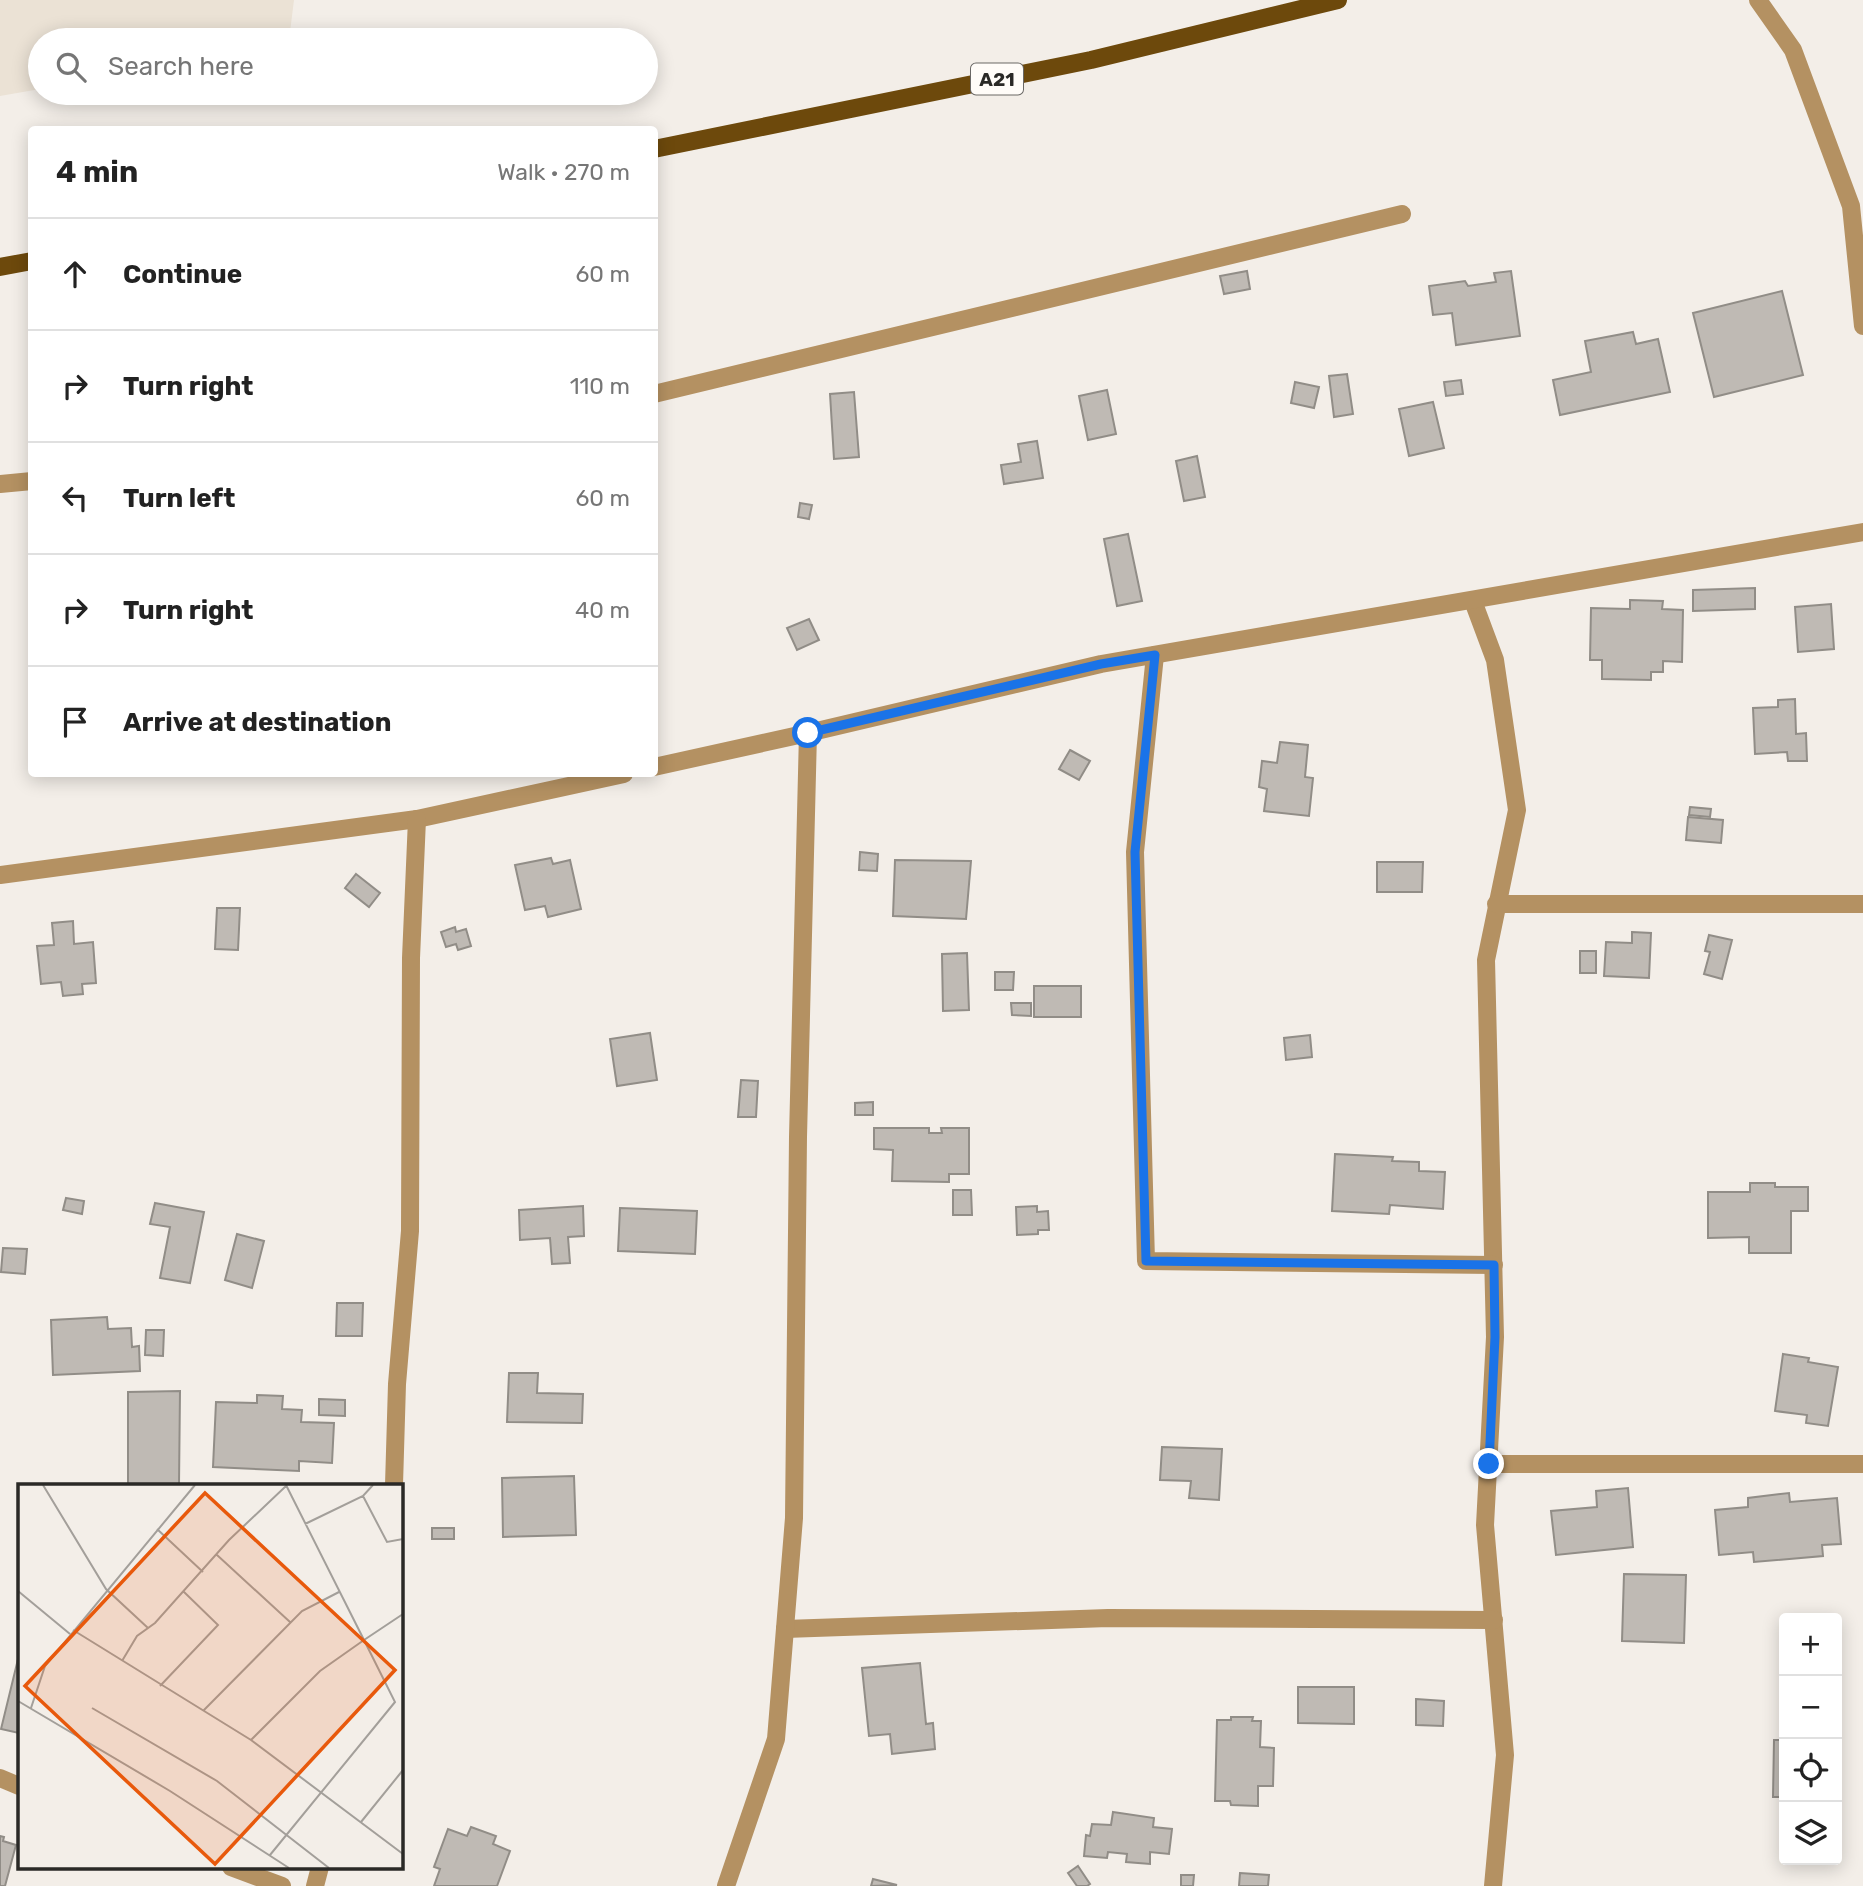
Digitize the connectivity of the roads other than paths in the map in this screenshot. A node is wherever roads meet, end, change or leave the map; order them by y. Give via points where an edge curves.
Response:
1 (1338, 0) edge
2 (1758, 0) edge
3 (658, 148) edge
4 (1402, 214) dead end
5 (28, 262) edge
6 (0, 267) edge
7 (1863, 326) edge
8 (658, 393) edge
9 (28, 481) edge
10 (0, 484) edge
11 (1863, 532) edge
12 (1473, 601) junction
13 (1155, 655) junction
14 (808, 733) junction
15 (658, 766) edge
16 (610, 777) edge
17 (417, 819) junction
18 (0, 875) edge
19 (1496, 904) junction
20 (1863, 904) edge
21 (1494, 1265) junction
22 (1489, 1464) junction
23 (1863, 1464) edge
24 (394, 1484) edge
25 (1494, 1620) junction
26 (785, 1629) junction
27 (0, 1778) edge
28 (18, 1786) edge
29 (234, 1868) edge
30 (320, 1868) edge
31 (282, 1886) edge
32 (315, 1886) edge
33 (726, 1886) edge
34 (1493, 1886) edge

1 - 3 main road, A21 via 1091,60
2 - 7 street via 1793,50 1851,206
4 - 8 street
5 - 6 main road
9 - 10 street
11 - 12 street
12 - 13 street
12 - 19 street via 1495,660 1517,810
13 - 14 street
13 - 21 street via 1135,852 1146,1261
14 - 15 street
14 - 26 street via 794,1518
16 - 17 street
17 - 18 street
17 - 24 street via 411,958 410,1231
19 - 20 street
19 - 21 street via 1486,960
21 - 22 street
22 - 23 street
22 - 25 street via 1485,1525
25 - 26 street via 1108,1618
25 - 34 street via 1505,1755
26 - 33 street via 776,1739
27 - 28 street
29 - 31 street
30 - 32 street

